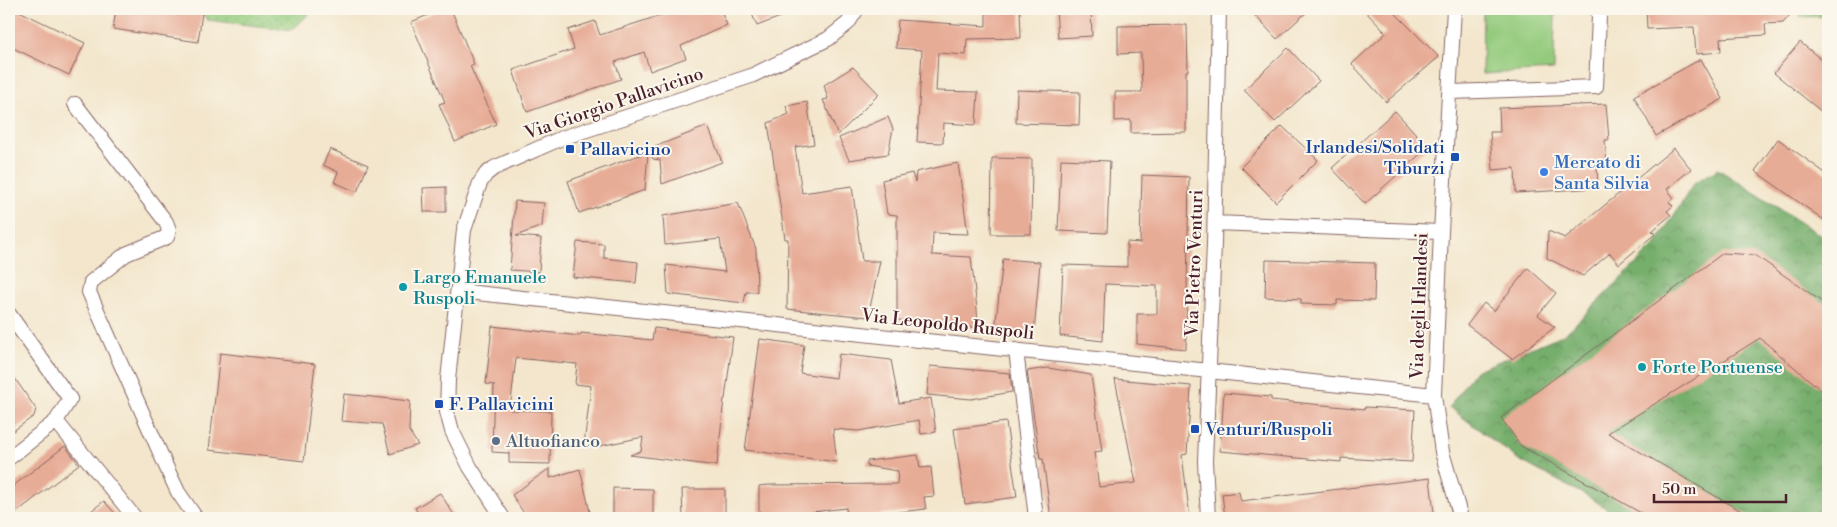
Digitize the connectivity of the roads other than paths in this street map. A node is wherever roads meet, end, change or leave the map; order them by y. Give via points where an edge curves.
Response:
1 (857, 9) edge
2 (1219, 9) edge
3 (1454, 9) edge
4 (1597, 9) edge
5 (1450, 92) junction
6 (75, 104) dead end
7 (1215, 223) junction
8 (1441, 232) junction
9 (458, 291) junction
10 (9, 314) edge
11 (1016, 350) junction
12 (1210, 370) junction
13 (1434, 395) junction
14 (56, 421) junction
15 (9, 458) edge
16 (135, 518) edge
17 (196, 518) edge
18 (503, 518) edge
19 (1036, 518) edge
20 (1208, 518) edge
21 (1461, 518) edge

1 - 9 street, Via Giorgio Pallavicino via 848,23 828,39 751,76 562,138 494,168 480,183 466,223
2 - 7 street, Via Pietro Venturi
3 - 5 street, Via degli Irlandesi
4 - 5 street via 1596,87
5 - 8 street, Via degli Irlandesi
6 - 17 street via 169,230 167,237 126,254 91,282 89,292 169,473
7 - 8 street
7 - 12 street, Via Pietro Venturi
8 - 13 street, Via degli Irlandesi
9 - 11 street, Via Leopoldo Ruspoli
9 - 18 street, Via Giorgio Pallavicino via 447,412 465,458
10 - 14 street via 70,399
11 - 12 street, Via Leopoldo Ruspoli
11 - 19 street
12 - 13 street, Via Leopoldo Ruspoli
12 - 20 street, Via Pietro Venturi via 1205,461
13 - 21 street, Via degli Irlandesi via 1442,452
14 - 15 street
14 - 16 street

